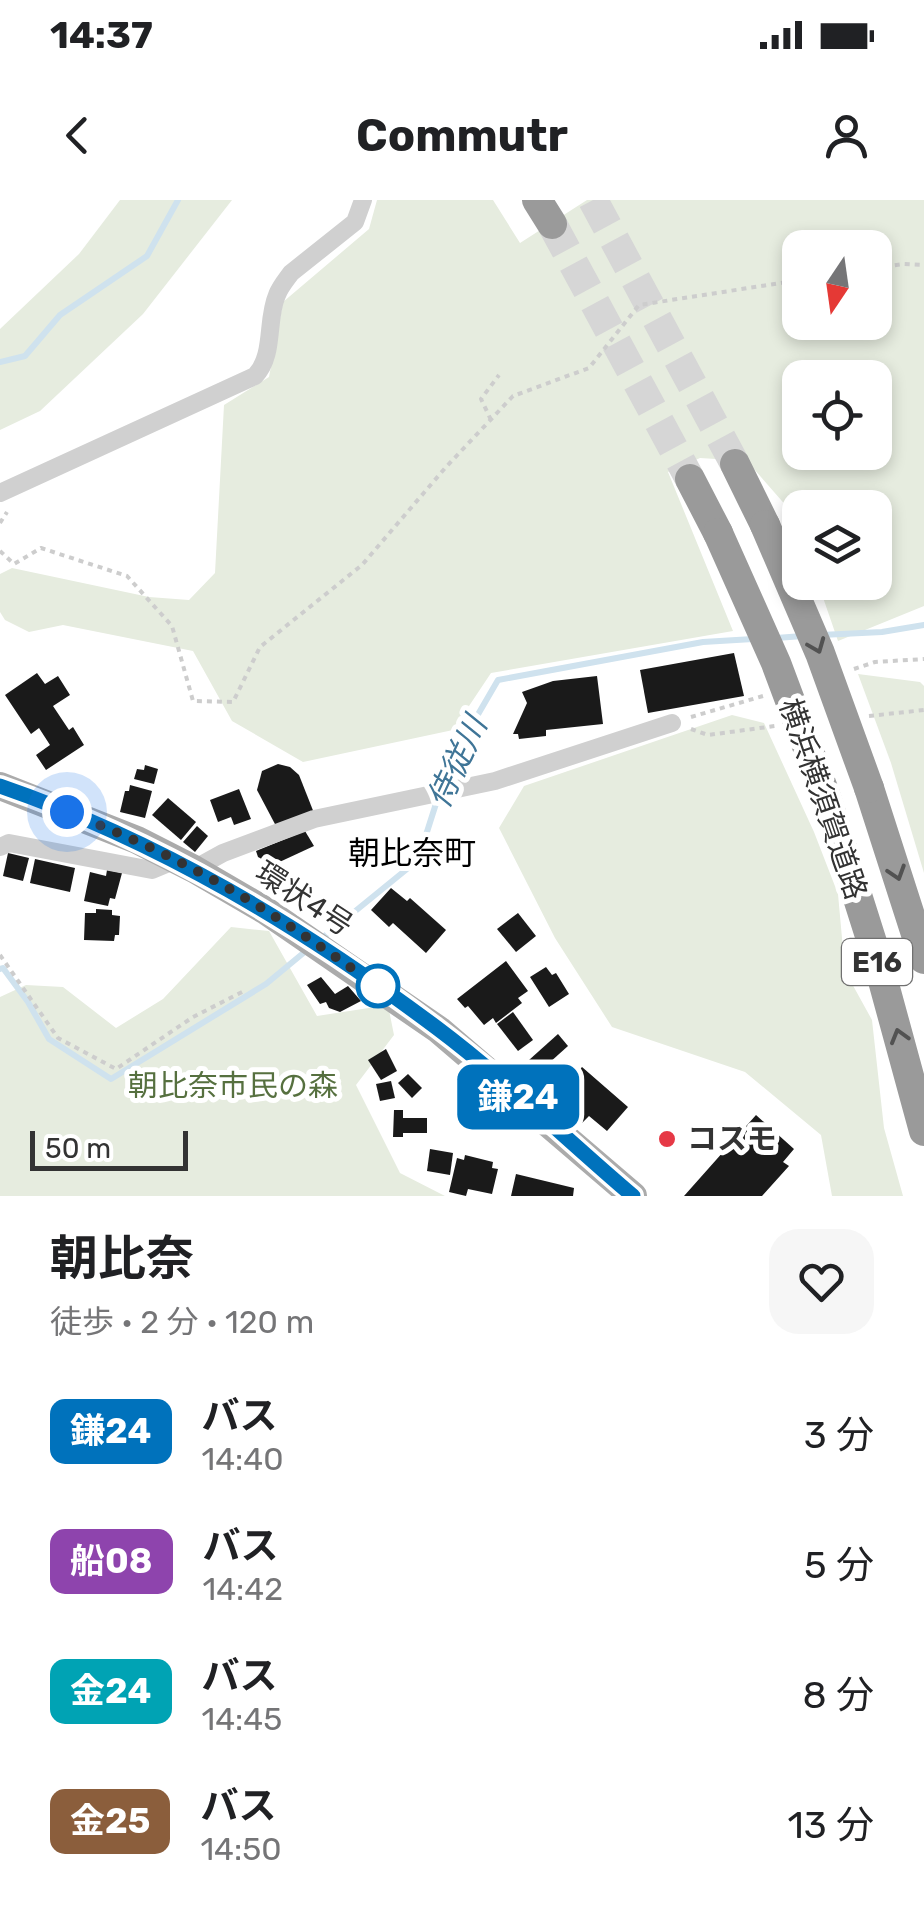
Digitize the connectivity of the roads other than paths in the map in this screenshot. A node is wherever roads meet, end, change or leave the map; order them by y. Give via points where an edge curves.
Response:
1 (364, 200) edge
2 (736, 464) tunnel mouth
3 (690, 479) tunnel mouth
4 (0, 493) edge
5 (672, 723) dead end
6 (0, 786) edge
7 (0, 848) edge
8 (185, 865) junction
9 (924, 959) edge
10 (924, 1130) edge
11 (633, 1196) edge

1 - 4 street via 356,222 283,284 256,376
2 -> 9 highway, 横浜横須賀道路 / E16, bridge via 820,653
10 -> 3 highway, 横浜横須賀道路 / E16, bridge via 825,794 776,664
5 - 8 street via 494,782 314,820
6 - 8 main road, 環状4号
7 - 8 street via 9,843 152,870
8 - 11 main road, 環状4号 via 266,911 439,1030

